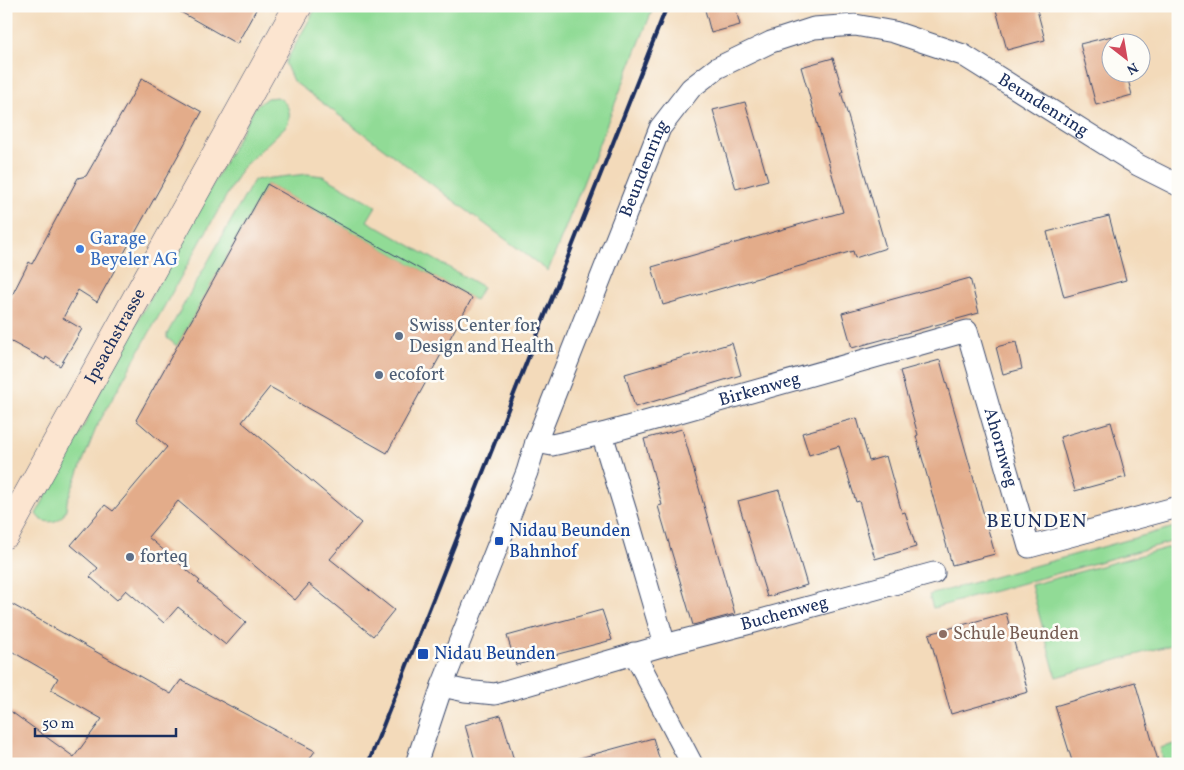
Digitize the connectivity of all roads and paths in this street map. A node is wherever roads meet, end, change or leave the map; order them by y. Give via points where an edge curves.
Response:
1 (298, 6) edge
2 (1178, 185) edge
3 (972, 347) joint
4 (602, 434) junction
5 (536, 442) junction
6 (1178, 508) edge
7 (6, 534) edge
8 (934, 572) dead end
9 (665, 645) junction
10 (634, 653) junction
11 (442, 686) junction
12 (416, 764) edge
13 (692, 764) edge

1 - 7 main road, Ipsachstrasse
2 - 5 street, Beundenring via 1138,165 963,55 894,32 855,25 814,28 771,42 717,68 691,88 660,128
3 - 4 street, Birkenweg via 967,332
3 - 6 street, Ahornweg via 1029,547
4 - 5 street, Birkenweg via 552,445
4 - 9 street
5 - 11 street, Beundenring
8 - 9 street, Buchenweg
9 - 10 street, Buchenweg
10 - 11 street, Buchenweg via 495,694
10 - 13 street
11 - 12 street, Beundenring

